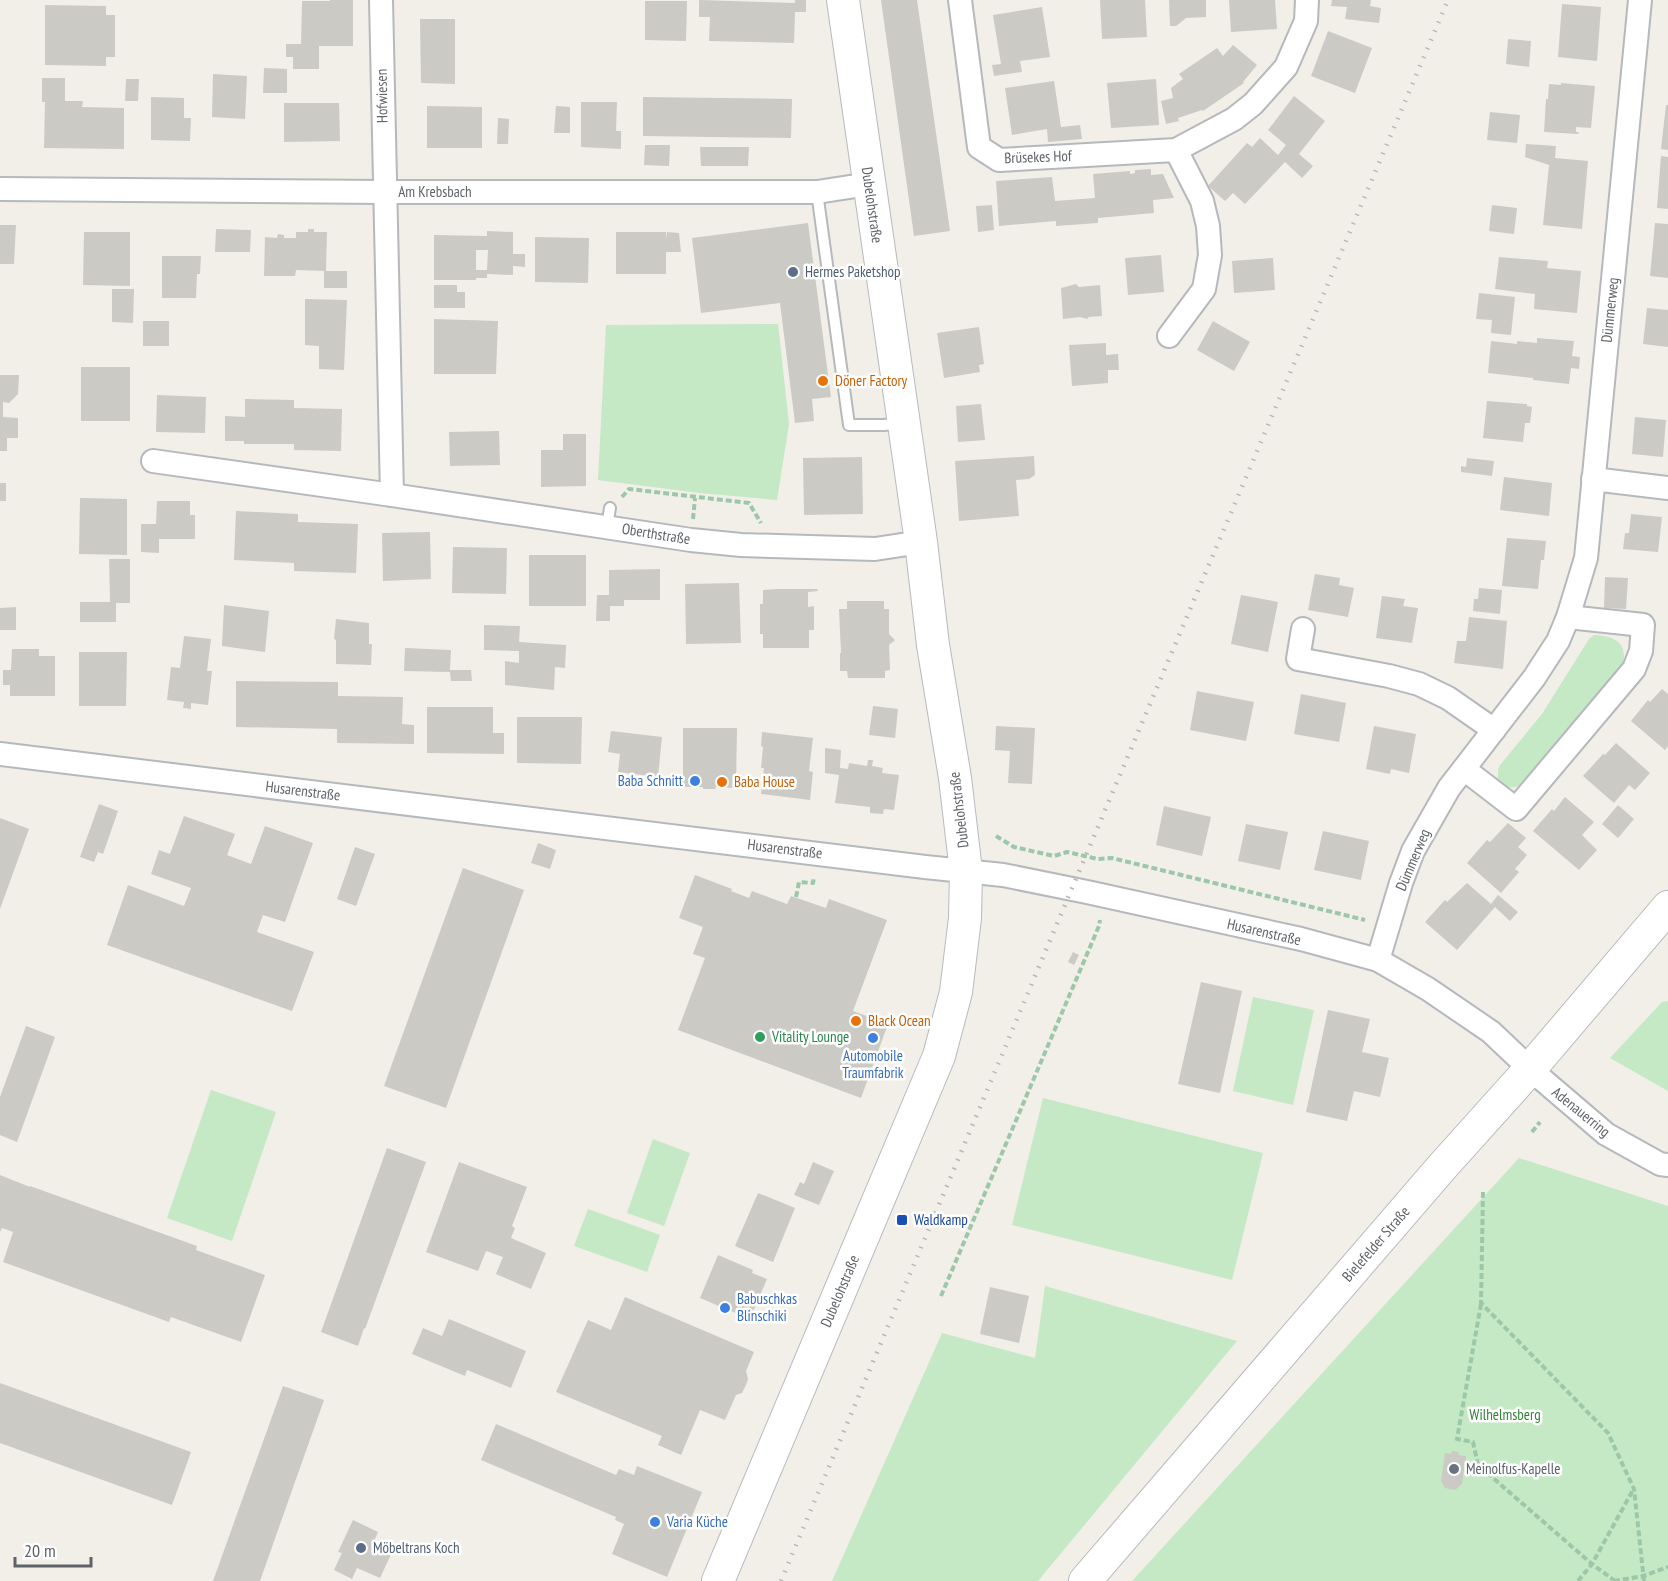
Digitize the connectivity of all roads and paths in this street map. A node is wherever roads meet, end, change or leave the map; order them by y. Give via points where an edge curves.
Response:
1 (381, 0) edge
2 (843, 0) edge
3 (960, 0) edge
4 (1307, 0) edge
5 (1640, 0) edge
6 (1176, 150) junction
7 (869, 184) junction
8 (0, 189) edge
9 (384, 192) junction
10 (817, 192) junction
11 (1169, 336) dead end
12 (904, 422) junction
13 (153, 462) dead end
14 (1593, 479) junction
15 (1668, 488) edge
16 (392, 495) junction
17 (609, 517) junction
18 (921, 542) junction
19 (775, 546) junction
20 (1568, 617) junction
21 (1303, 629) dead end
22 (1494, 730) junction
23 (0, 754) edge
24 (1464, 769) junction
25 (996, 836) dead end
26 (966, 871) junction
27 (813, 883) dead end
28 (1106, 896) junction
29 (796, 897) dead end
30 (1668, 907) edge
31 (1366, 921) dead end
32 (1378, 960) junction
33 (1530, 1069) junction
34 (1540, 1122) dead end
35 (1532, 1132) dead end
36 (1668, 1165) edge
37 (1483, 1192) dead end
38 (941, 1296) dead end
39 (1481, 1303) junction
40 (1634, 1489) junction
41 (1592, 1564) junction
42 (1668, 1567) edge
43 (1644, 1579) edge
44 (718, 1581) edge
45 (1085, 1581) edge
46 (1578, 1581) edge
47 (1615, 1581) edge

1 - 9 street, Hofwiesen
2 - 7 main road, Dubelohstraße
3 - 6 street, Brüsekes Hof via 979,147 999,160
4 - 6 street, Brüsekes Hof via 1306,21 1286,67 1234,119
5 - 14 street, Dümmerweg
6 - 11 street via 1202,201 1210,255 1204,289
7 - 10 street, Am Krebsbach
7 - 12 main road, Dubelohstraße
8 - 9 street, Am Krebsbach
9 - 10 street, Am Krebsbach
9 - 16 street
10 - 12 lane via 849,425
12 - 18 main road, Dubelohstraße
13 - 16 street, Oberthstraße
14 - 15 street
14 - 20 street, Dümmerweg via 1586,558
16 - 17 street, Oberthstraße
17 - 19 street, Oberthstraße via 691,540
17 - 19 path via 629,489 748,503
18 - 19 street, Oberthstraße via 875,549
18 - 26 main road, Dubelohstraße
20 - 22 street, Dümmerweg via 1534,678
20 - 24 street via 1643,625 1641,651 1634,669 1516,809
21 - 22 street via 1298,659 1419,684 1448,698
22 - 24 street, Dümmerweg
23 - 26 street, Husarenstraße
24 - 32 street, Dümmerweg via 1413,851
25 - 31 path via 1014,848 1054,856 1067,852 1112,858
26 - 28 street, Husarenstraße
26 - 44 main road, Dubelohstraße via 956,992 939,1056
27 - 29 path via 799,882
28 - 32 street, Husarenstraße
28 - 38 path via 1099,926
30 - 33 main road, Bielefelder Straße
32 - 33 street, Husarenstraße via 1491,1032
33 - 36 street, Adenauerring via 1606,1134
33 - 45 main road, Bielefelder Straße
34 - 35 path
37 - 39 path
39 - 40 path via 1608,1433
39 - 41 path via 1457,1439 1473,1442 1479,1465
40 - 41 path
40 - 43 path
41 - 46 path
41 - 47 path
42 - 43 path
43 - 47 path

